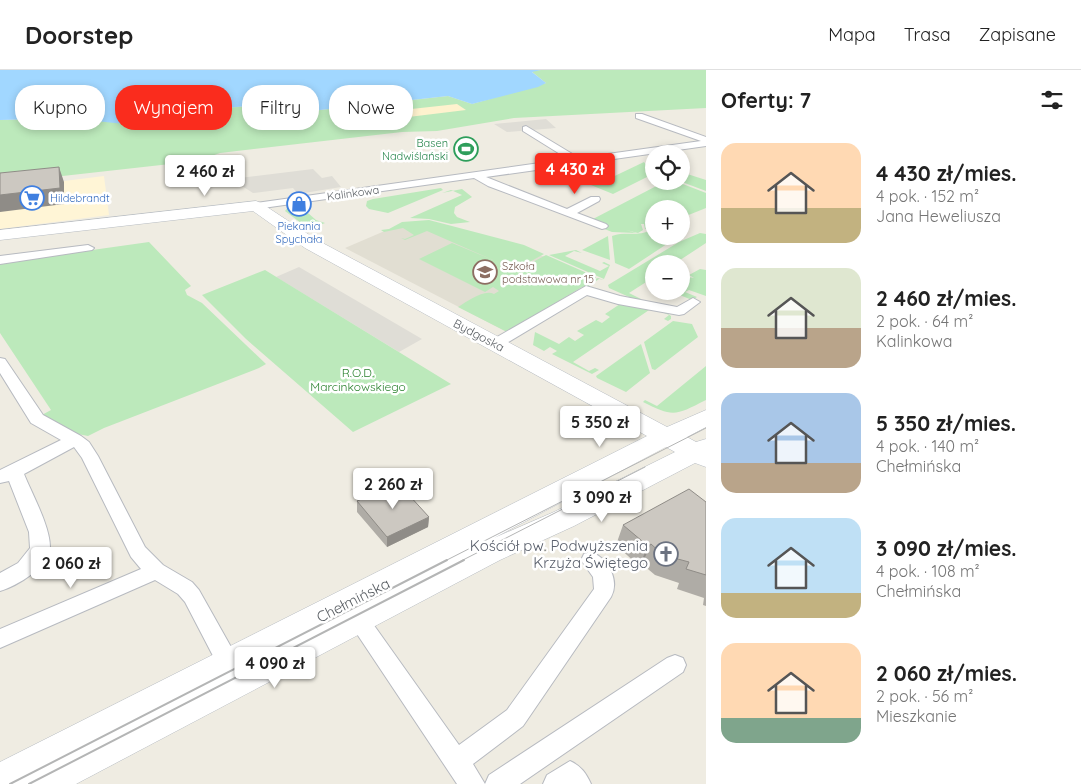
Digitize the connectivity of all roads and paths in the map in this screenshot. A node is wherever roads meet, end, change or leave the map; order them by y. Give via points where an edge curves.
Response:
1 (639, 116) dead end
2 (526, 129) dead end
3 (706, 142) edge
4 (577, 161) junction
5 (475, 175) junction
6 (595, 199) dead end
7 (256, 206) junction
8 (568, 213) junction
9 (602, 226) dead end
10 (0, 235) edge
11 (88, 248) dead end
12 (0, 260) edge
13 (693, 302) dead end
14 (495, 344) junction
15 (0, 362) edge
16 (706, 418) edge
17 (667, 438) junction
18 (75, 440) junction
19 (702, 453) edge
20 (7, 475) edge
21 (591, 560) dead end
22 (156, 571) junction
23 (0, 583) edge
24 (353, 612) junction
25 (0, 638) edge
26 (675, 666) dead end
27 (233, 672) junction
28 (456, 762) junction
29 (0, 782) edge
30 (38, 784) edge
31 (472, 784) edge
32 (498, 784) edge
33 (556, 784) edge
34 (578, 784) edge

1 - 3 street
2 - 4 street
3 - 4 street, Kalinkowa
4 - 5 street, Kalinkowa
5 - 7 street, Kalinkowa
5 - 8 street
6 - 8 street
7 - 10 main road, Kalinkowa
7 - 14 main road, Bydgoska via 311,244
8 - 9 street
11 - 12 street
13 - 14 street via 680,311 618,300 586,290
14 - 17 main road, Bydgoska
15 - 18 street via 37,420
16 - 17 main road, Chełmińska
17 - 19 main road, Bydgoska
17 - 24 main road, Chełmińska via 636,452
18 - 20 street
18 - 22 street via 90,456 138,552
19 - 24 main road, Chełmińska via 564,519
20 - 23 street via 38,532 40,548 26,569
21 - 28 street via 603,574 604,591 515,718
22 - 25 street
22 - 27 street via 185,588 192,596
24 - 27 main road, Chełmińska
24 - 28 street
26 - 32 street
27 - 29 main road, Chełmińska
27 - 30 main road, Chełmińska
28 - 31 street
33 - 34 street via 570,774

